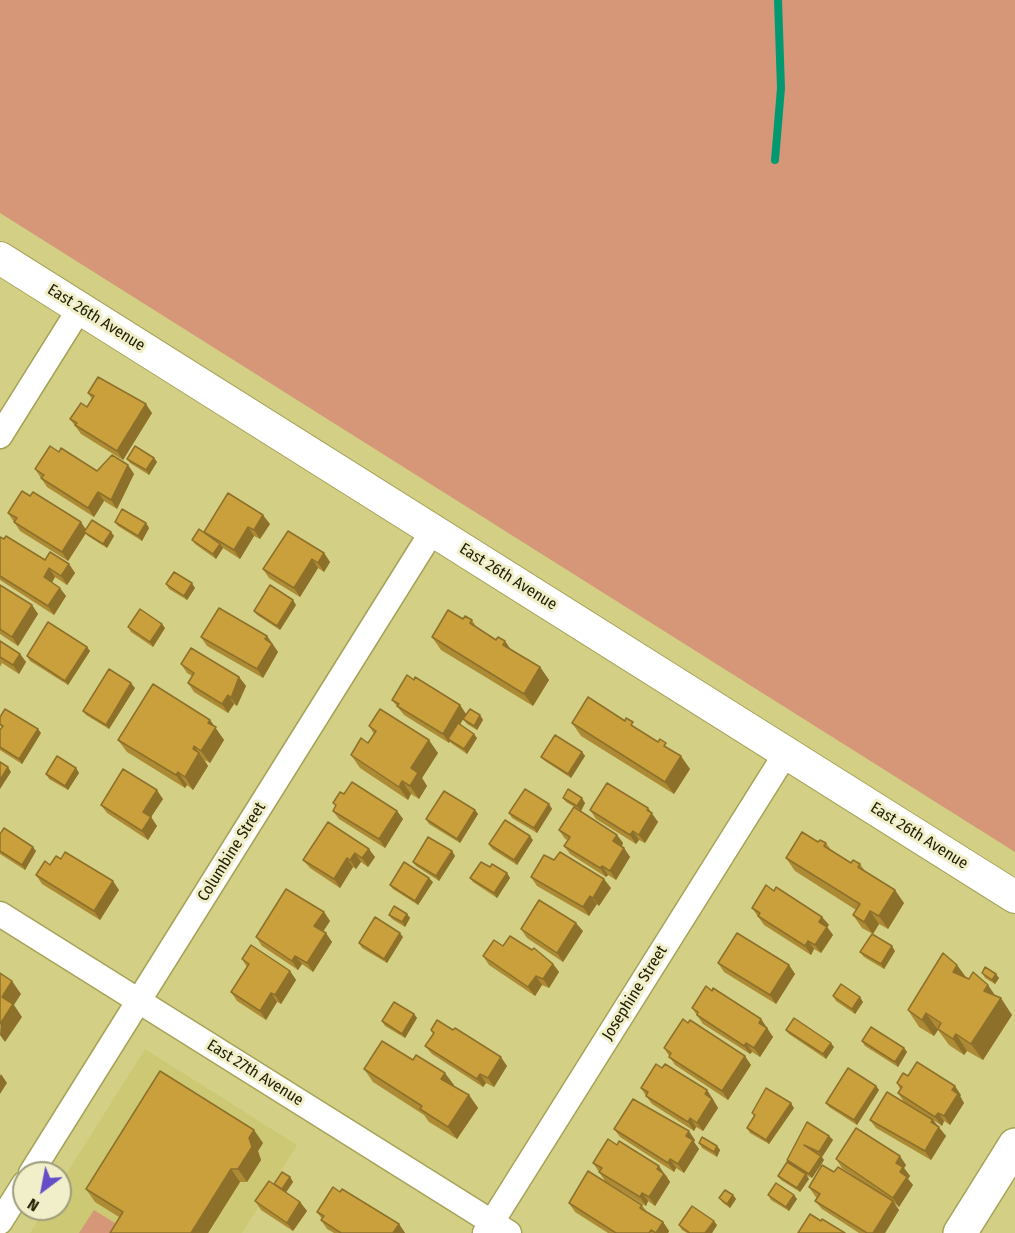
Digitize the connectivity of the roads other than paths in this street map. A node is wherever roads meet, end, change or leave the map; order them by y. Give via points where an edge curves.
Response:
1 (0, 258) edge
2 (80, 308) junction
3 (0, 436) edge
4 (433, 530) junction
5 (786, 753) junction
6 (1015, 897) edge
7 (0, 914) edge
8 (138, 1000) junction
9 (1015, 1145) edge
10 (38, 1161) edge
11 (12, 1203) edge
12 (0, 1222) edge
13 (495, 1229) edge
14 (960, 1233) edge

1 - 2 street, East 26th Avenue
2 - 3 street
2 - 4 street, East 26th Avenue
4 - 5 street, East 26th Avenue
4 - 8 street, Columbine Street
5 - 6 street, East 26th Avenue
5 - 13 street, Josephine Street
7 - 8 street, East 27th Avenue
8 - 10 street, Columbine Street
8 - 13 street, East 27th Avenue
9 - 14 main road
11 - 12 street

